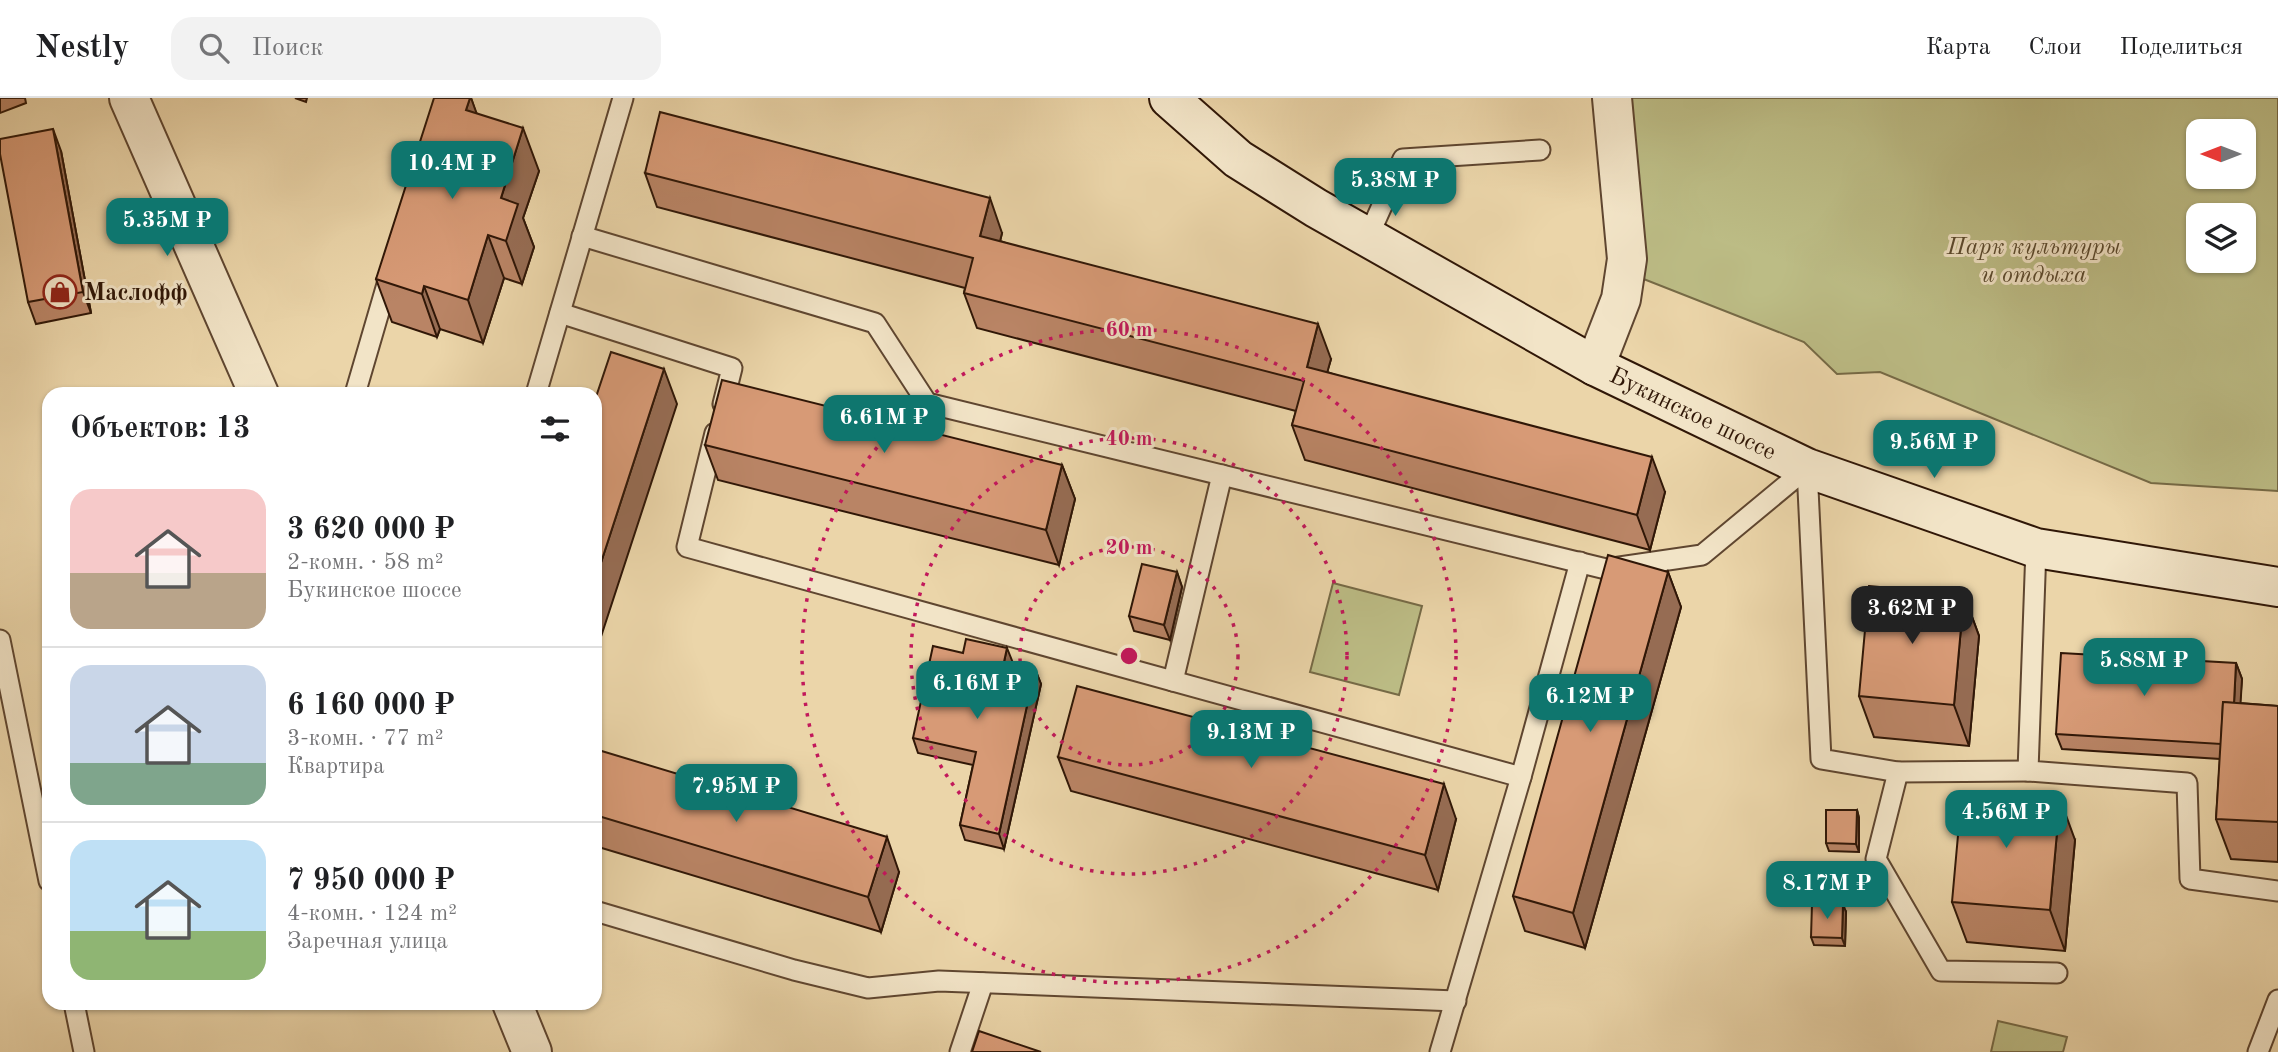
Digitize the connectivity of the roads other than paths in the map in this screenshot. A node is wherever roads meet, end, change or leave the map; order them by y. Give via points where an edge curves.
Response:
1 (129, 98) edge
2 (623, 98) edge
3 (1168, 98) edge
4 (1612, 98) edge
5 (1540, 150) dead end
6 (582, 236) junction
7 (1368, 237) junction
8 (397, 252) edge
9 (560, 313) junction
10 (1595, 366) junction
11 (256, 387) edge
12 (357, 387) edge
13 (538, 387) edge
14 (1807, 468) junction
15 (1222, 475) junction
16 (2036, 548) junction
17 (1580, 562) junction
18 (2278, 587) edge
19 (0, 640) edge
20 (1173, 681) junction
21 (2028, 771) junction
22 (1898, 772) junction
23 (1521, 777) junction
24 (42, 847) edge
25 (2278, 891) edge
26 (602, 913) edge
27 (2057, 973) dead end
28 (983, 983) junction
29 (2278, 1000) edge
30 (1456, 1001) junction
31 (75, 1010) edge
32 (515, 1010) edge
33 (84, 1052) edge
34 (532, 1052) edge
35 (960, 1052) edge
36 (1440, 1052) edge
37 (2258, 1052) edge

1 - 11 main road
2 - 6 lane
3 - 7 main road, Букинское шоссе via 1238,159
4 - 10 main road via 1627,259 1621,299
5 - 7 lane via 1403,159
6 - 9 lane
6 - 15 lane via 875,323 927,403
7 - 10 main road, Букинское шоссе
8 - 12 lane
9 - 13 lane
9 - 20 lane via 732,368 687,547
10 - 14 main road, Букинское шоссе
14 - 16 main road, Букинское шоссе
14 - 17 lane via 1702,555 1606,569
14 - 22 lane via 1821,759
15 - 17 lane
15 - 20 lane
16 - 18 main road, Букинское шоссе
16 - 21 lane
17 - 23 lane
19 - 24 lane
20 - 23 lane
21 - 22 lane
21 - 25 lane via 2187,783 2190,879
22 - 27 lane via 1876,859 1941,971
23 - 30 lane
26 - 28 lane via 868,988 939,981
28 - 30 lane
28 - 35 lane
29 - 37 lane
30 - 36 lane
31 - 33 lane
32 - 34 main road

